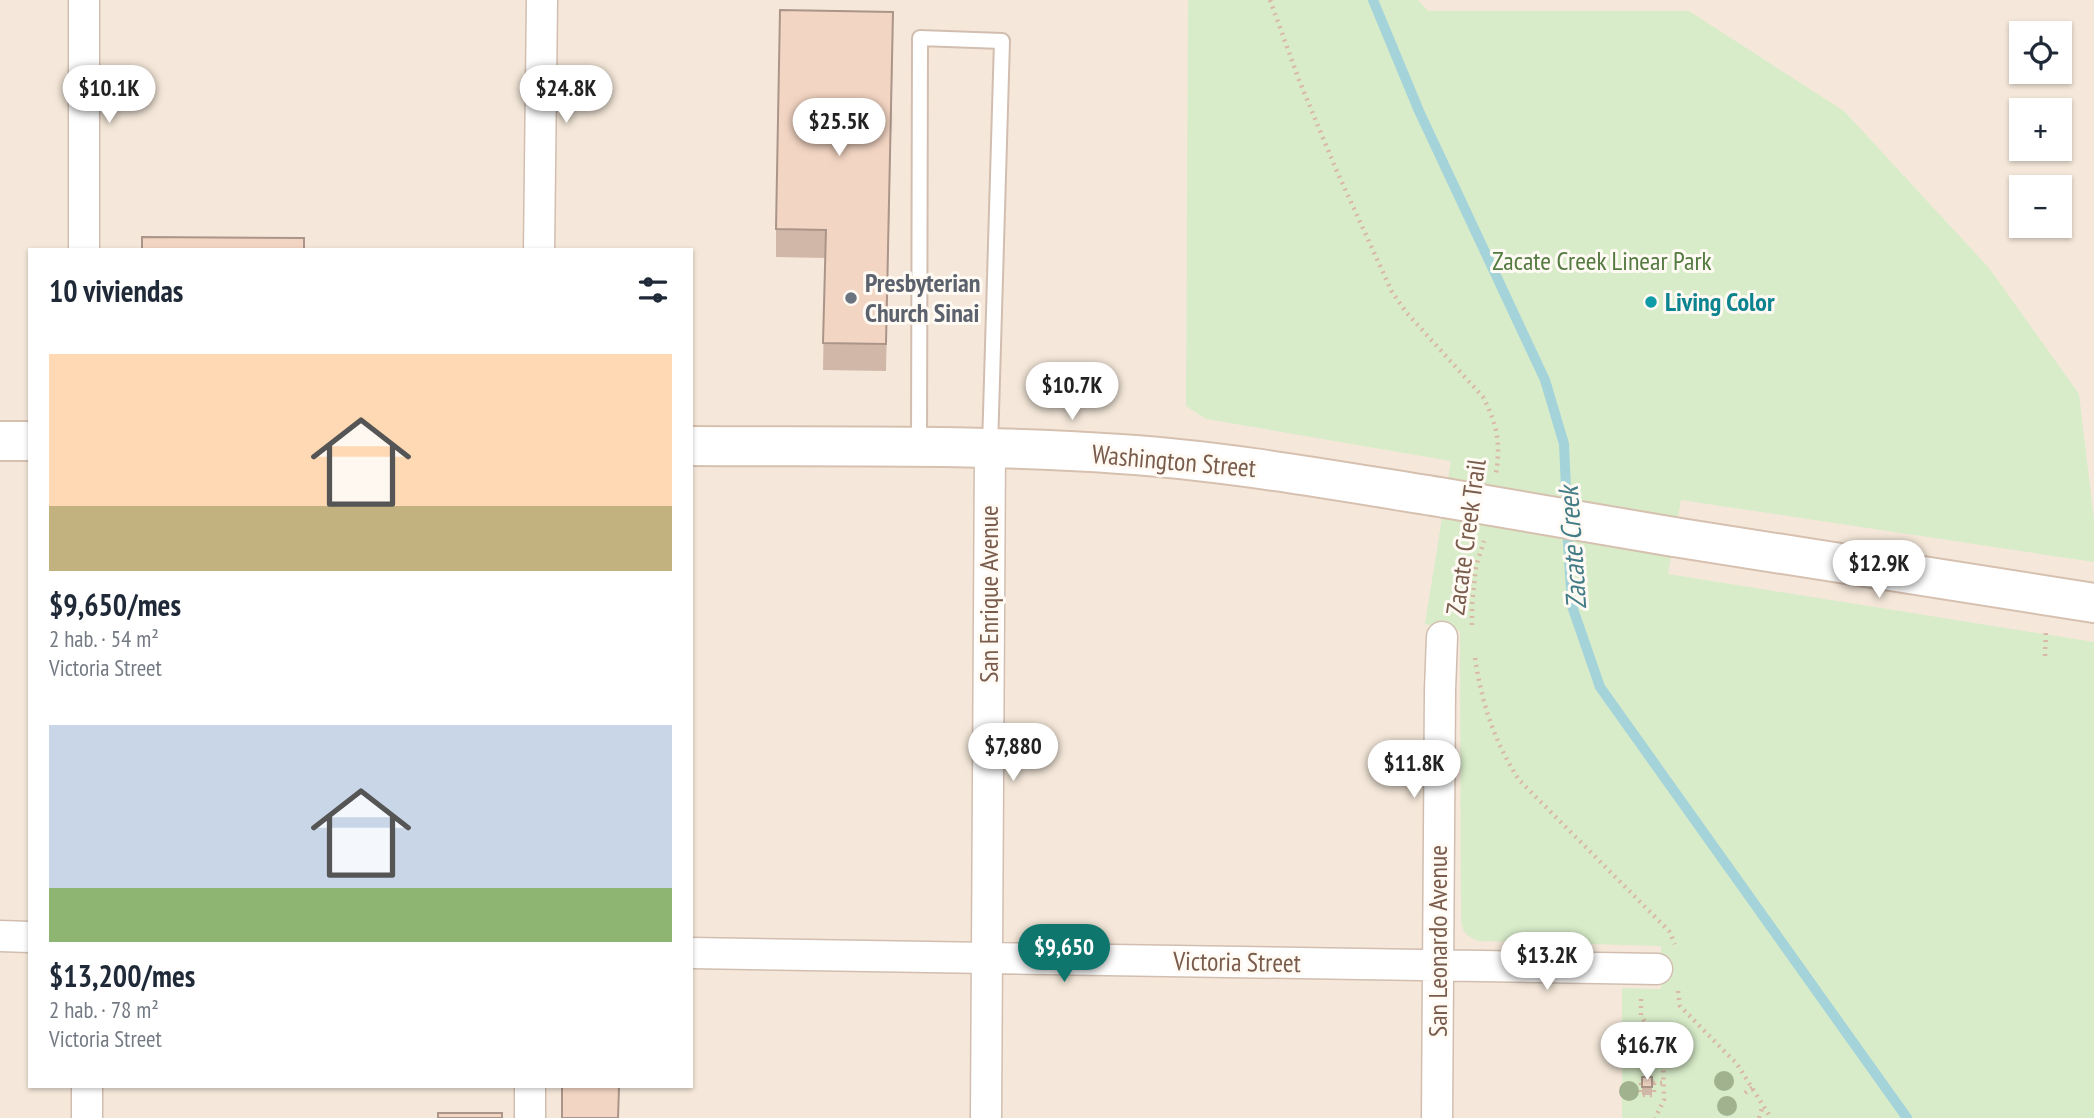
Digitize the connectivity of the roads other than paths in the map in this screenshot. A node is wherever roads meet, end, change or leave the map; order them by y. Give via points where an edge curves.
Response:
1 (84, 0) edge
2 (542, 0) edge
3 (84, 248) edge
4 (538, 248) edge
5 (0, 441) edge
6 (28, 441) edge
7 (693, 446) edge
8 (919, 448) junction
9 (990, 448) junction
10 (2094, 603) edge
11 (1442, 637) dead end
12 (0, 936) edge
13 (28, 937) edge
14 (693, 953) edge
15 (987, 958) junction
16 (1438, 965) junction
17 (1670, 974) road end
18 (87, 1088) edge
19 (530, 1088) edge
20 (87, 1118) edge
21 (530, 1118) edge
22 (986, 1118) edge
23 (1437, 1118) edge

1 - 3 street
2 - 4 street
5 - 6 main road
7 - 8 main road, Washington Street
8 - 9 main road, Washington Street
8 - 9 lane via 920,38 1002,41
9 - 10 main road, Washington Street, bridge via 1237,465
9 - 15 street, San Enrique Avenue
11 - 16 street, San Leonardo Avenue
12 - 13 street
14 - 15 street, Victoria Street
15 - 16 street, Victoria Street
15 - 22 street, San Enrique Avenue
16 - 17 street, Victoria Street
16 - 23 street, San Leonardo Avenue
18 - 20 street
19 - 21 street

